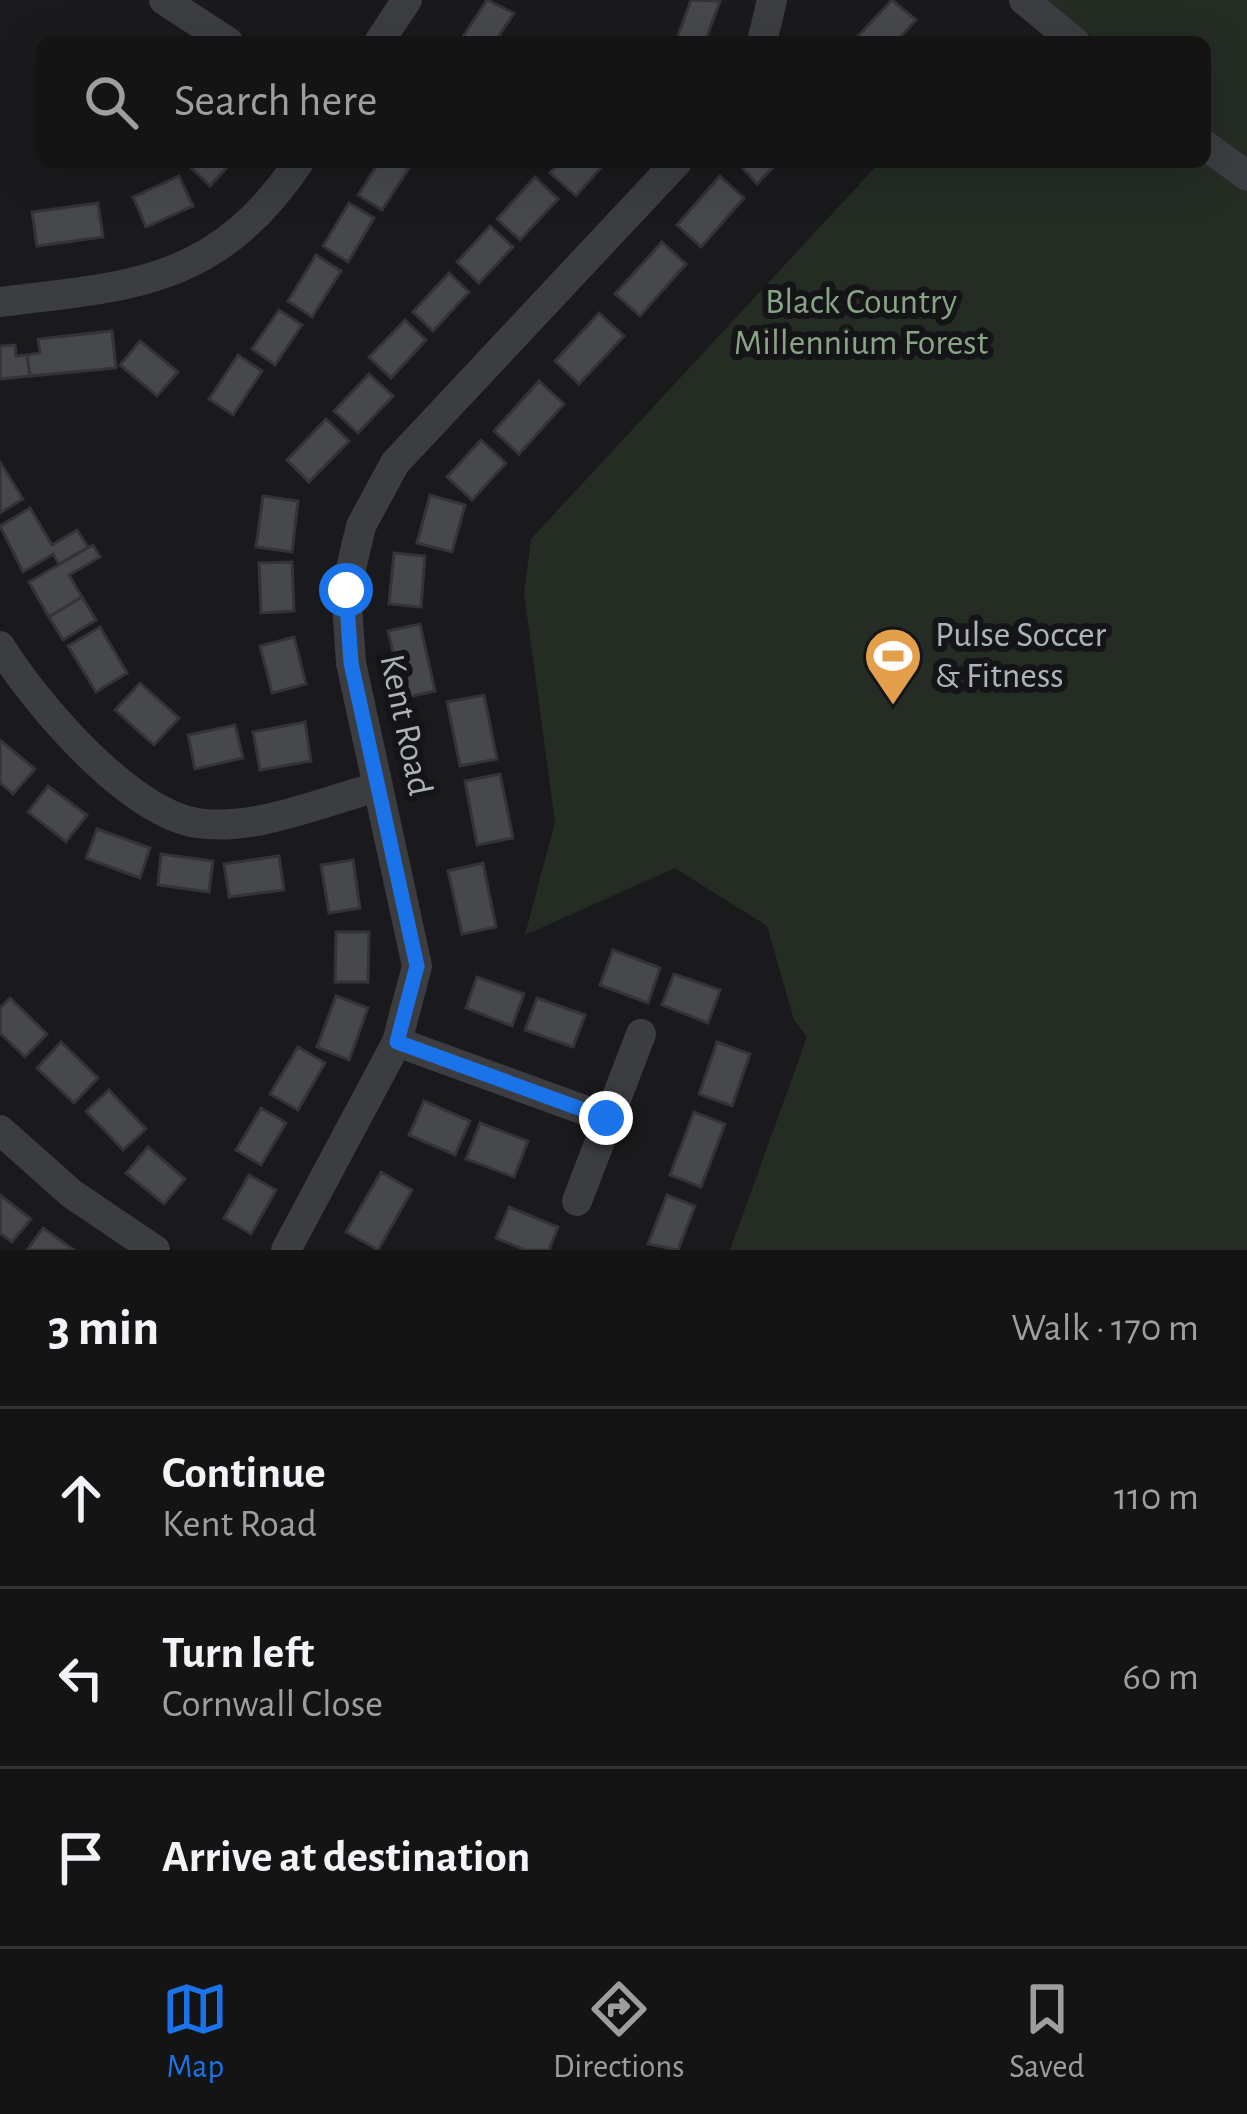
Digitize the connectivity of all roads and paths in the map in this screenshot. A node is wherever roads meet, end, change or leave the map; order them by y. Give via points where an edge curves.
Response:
1 (164, 0) edge
2 (407, 0) edge
3 (772, 0) edge
4 (1024, 0) edge
5 (219, 36) edge
6 (383, 36) edge
7 (763, 36) edge
8 (1068, 36) edge
9 (1211, 149) edge
10 (294, 168) edge
11 (671, 168) edge
12 (1247, 176) edge
13 (0, 302) edge
14 (0, 646) edge
15 (378, 787) junction
16 (641, 1034) dead end
17 (397, 1042) junction
18 (606, 1118) junction
19 (0, 1130) edge
20 (577, 1201) dead end
21 (155, 1250) edge
22 (286, 1250) edge

1 - 5 street
2 - 6 street
3 - 7 street
4 - 8 street
9 - 12 street
10 - 13 street via 272,201 200,262 122,288
11 - 15 street, Kent Road via 395,463 371,501 351,558 346,625
14 - 15 street via 81,743 173,816 252,820
15 - 17 street, Kent Road via 417,966
16 - 18 street
17 - 18 street
17 - 22 street, Kent Road
18 - 20 street
19 - 21 street via 72,1194

